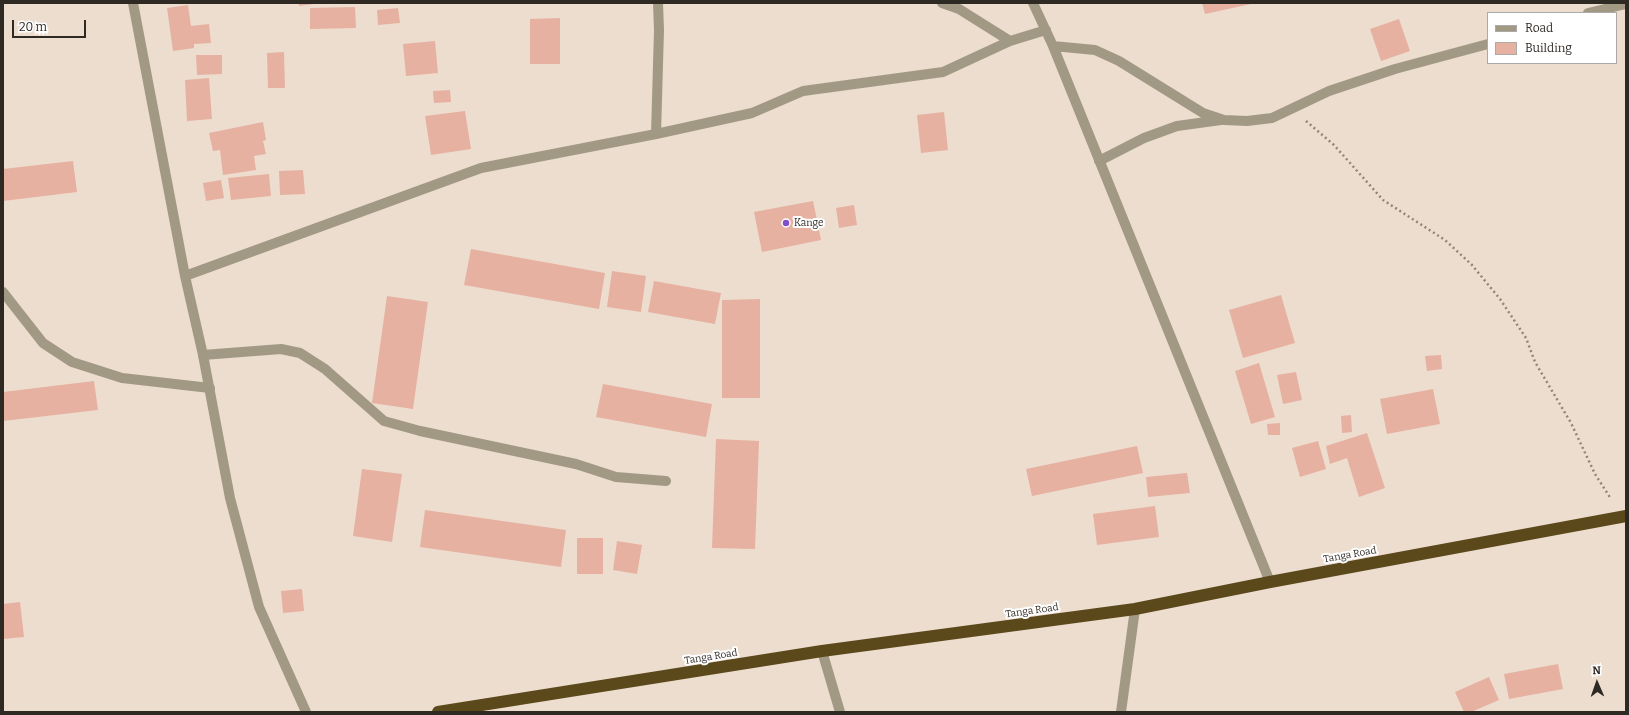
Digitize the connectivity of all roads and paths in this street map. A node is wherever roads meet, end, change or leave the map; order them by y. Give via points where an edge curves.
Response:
1 (134, 3) edge
2 (658, 3) edge
3 (942, 3) edge
4 (1032, 3) edge
5 (1626, 4) edge
6 (1592, 12) edge
7 (1046, 30) junction
8 (1010, 41) junction
9 (1487, 44) edge
10 (1053, 46) junction
11 (1292, 108) junction
12 (1224, 120) junction
13 (656, 134) junction
14 (1099, 162) junction
15 (185, 276) junction
16 (3, 292) edge
17 (203, 355) junction
18 (210, 388) junction
19 (666, 481) dead end
20 (1624, 517) edge
21 (1270, 582) junction
22 (1135, 609) junction
23 (822, 651) junction
24 (306, 712) edge
25 (438, 712) edge
26 (840, 712) edge
27 (1120, 712) edge

1 - 15 street
2 - 13 street
3 - 8 street via 958,9
4 - 7 street
5 - 6 street
7 - 8 street
7 - 10 street
8 - 13 street via 943,72 803,91 752,113
9 - 11 street via 1395,69
10 - 12 street via 1095,50 1119,61 1204,113
10 - 14 street
11 - 12 street via 1272,118
11 - 20 path via 1334,145 1383,200 1445,240 1472,265 1500,299 1526,338 1535,362 1571,423 1595,474
12 - 14 street via 1177,126 1144,138
13 - 15 street via 481,168
14 - 21 street
15 - 17 street
16 - 18 street via 43,343 72,362 122,378
17 - 18 street
17 - 19 street via 281,349 300,353 325,369 384,421 576,464 616,477
18 - 24 street via 230,498 259,607
20 - 21 highway, Tanga Road
21 - 22 highway, Tanga Road
22 - 23 highway, Tanga Road
22 - 27 street
23 - 25 highway, Tanga Road
23 - 26 street

